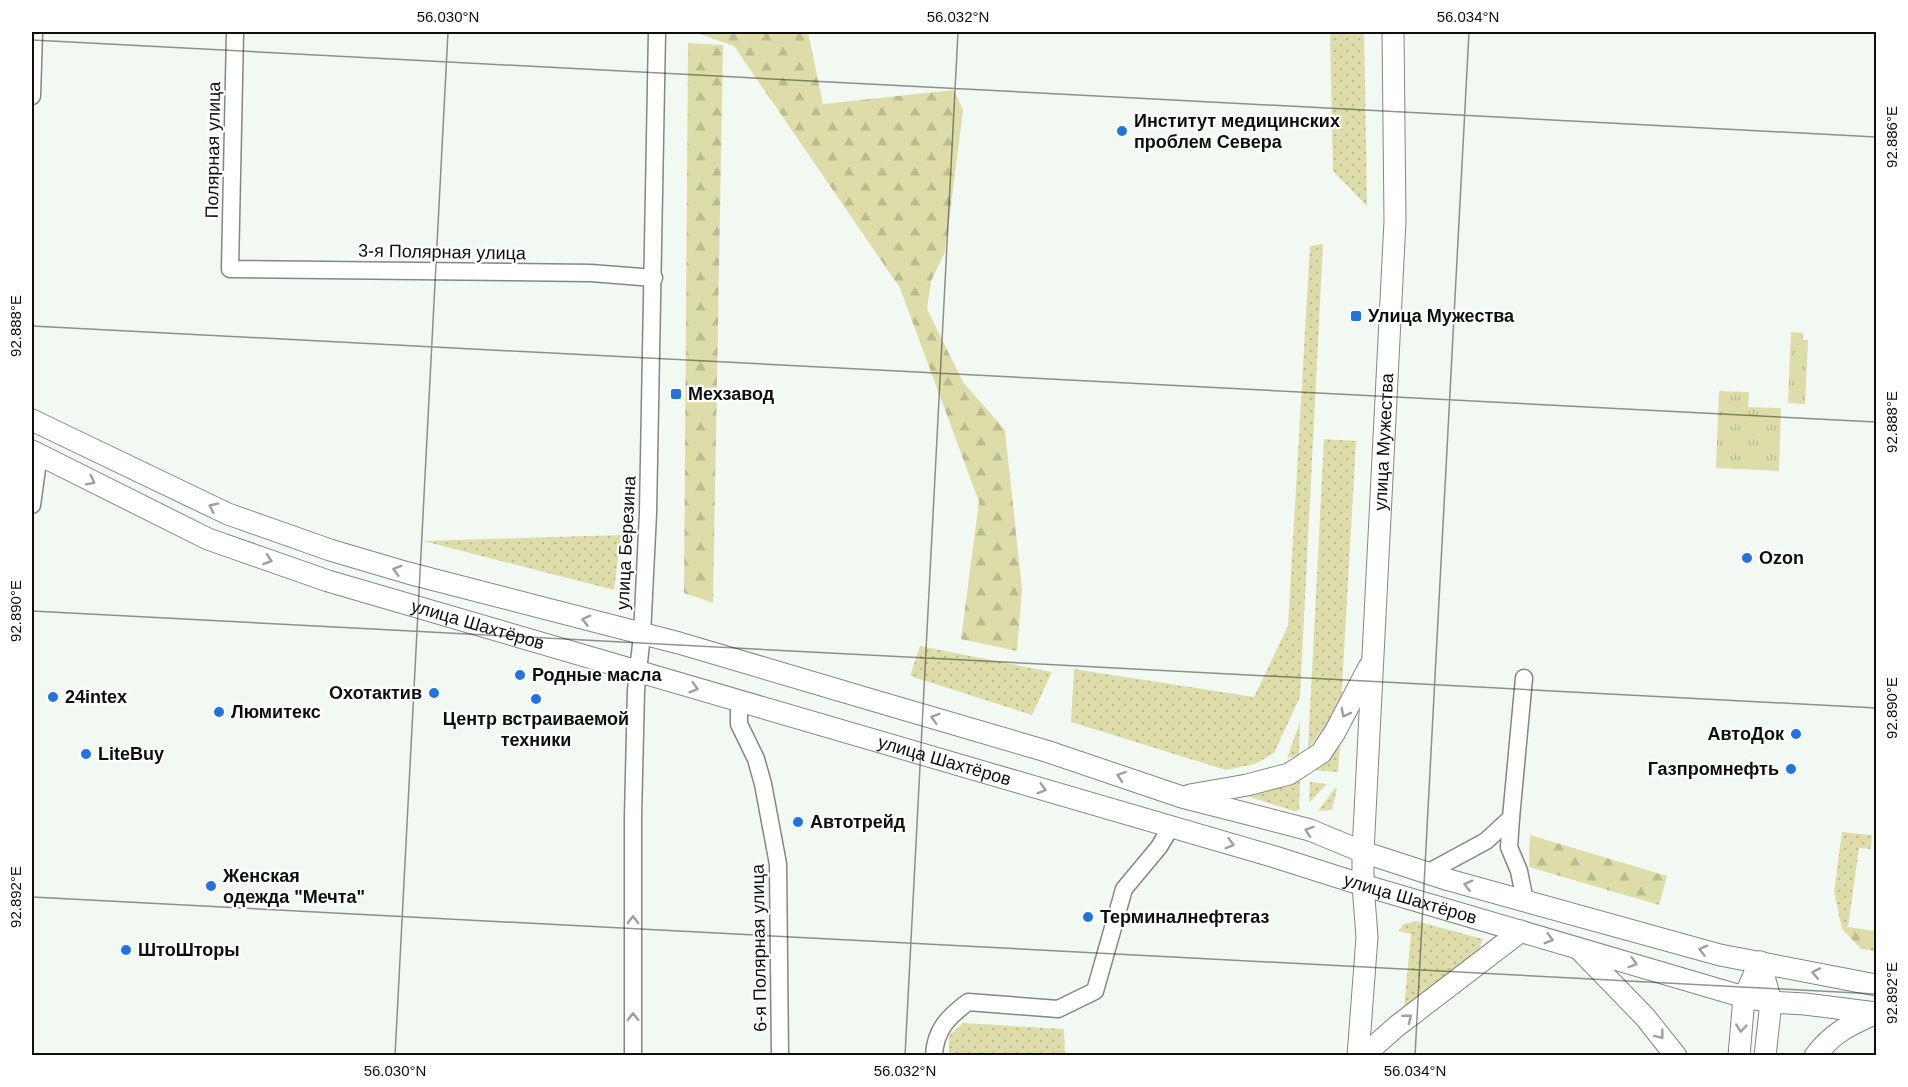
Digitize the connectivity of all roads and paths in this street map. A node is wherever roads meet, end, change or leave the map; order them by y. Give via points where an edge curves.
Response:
1 (34, 32) edge
2 (235, 32) edge
3 (657, 32) edge
4 (1393, 32) edge
5 (32, 96) edge
6 (230, 268) joint
7 (654, 278) junction
8 (32, 420) edge
9 (35, 453) edge
10 (32, 505) edge
11 (642, 635) junction
12 (1373, 661) junction
13 (637, 672) junction
14 (1524, 678) dead end
15 (739, 702) junction
16 (1182, 797) junction
17 (1510, 818) junction
18 (1171, 827) junction
19 (1363, 852) junction
20 (1427, 873) junction
21 (1363, 885) junction
22 (1525, 901) junction
23 (1521, 931) junction
24 (1577, 947) junction
25 (1760, 962) junction
26 (1876, 985) edge
27 (1744, 997) junction
28 (1771, 1002) junction
29 (1876, 1013) edge
30 (633, 1056) edge
31 (780, 1056) edge
32 (934, 1056) edge
33 (1358, 1056) edge
34 (1363, 1056) edge
35 (1676, 1056) edge
36 (1739, 1056) edge
37 (1765, 1056) edge
38 (1815, 1056) edge

1 - 5 street
2 - 6 street, Полярная улица
3 - 7 street, улица Березина
4 - 12 main road, улица Мужества via 1395,221
6 - 7 street, 3-я Полярная улица via 591,273
7 - 11 street, улица Березина
11 -> 8 main road, улица Шахтёров via 320,547 228,514
9 - 10 street
9 -> 13 main road, улица Шахтёров via 208,539 328,581
11 - 13 street, улица Березина
16 -> 11 main road, улица Шахтёров via 1046,751
12 -> 16 main road via 1321,753 1289,774
12 - 19 main road, улица Мужества
13 -> 15 main road, улица Шахтёров
30 -> 13 street, улица Березина
14 - 17 street
15 -> 18 main road, улица Шахтёров
15 - 31 street, 6-я Полярная улица via 739,723 763,784 778,864
19 -> 16 main road, улица Шахтёров via 1310,830
17 - 20 street via 1486,841
17 - 22 street via 1509,847
18 -> 21 main road, улица Шахтёров
18 - 32 street via 1124,889 1095,991 1058,1009 968,1002 949,1017 934,1041
19 - 20 main road, улица Шахтёров
19 - 21 main road, улица Мужества
22 -> 20 main road, улица Шахтёров
21 - 23 main road, улица Шахтёров
21 - 33 main road, улица Мужества via 1367,937
25 -> 22 main road, улица Шахтёров via 1720,955
23 -> 24 main road, улица Шахтёров
34 -> 23 main road
24 -> 27 main road, улица Шахтёров
24 -> 35 main road via 1646,1017
26 -> 25 main road, улица Шахтёров
25 - 27 main road
25 - 28 main road
27 - 28 main road, улица Шахтёров
27 -> 36 main road
28 - 29 main road, улица Шахтёров
28 - 37 main road
29 - 38 main road via 1840,1030

